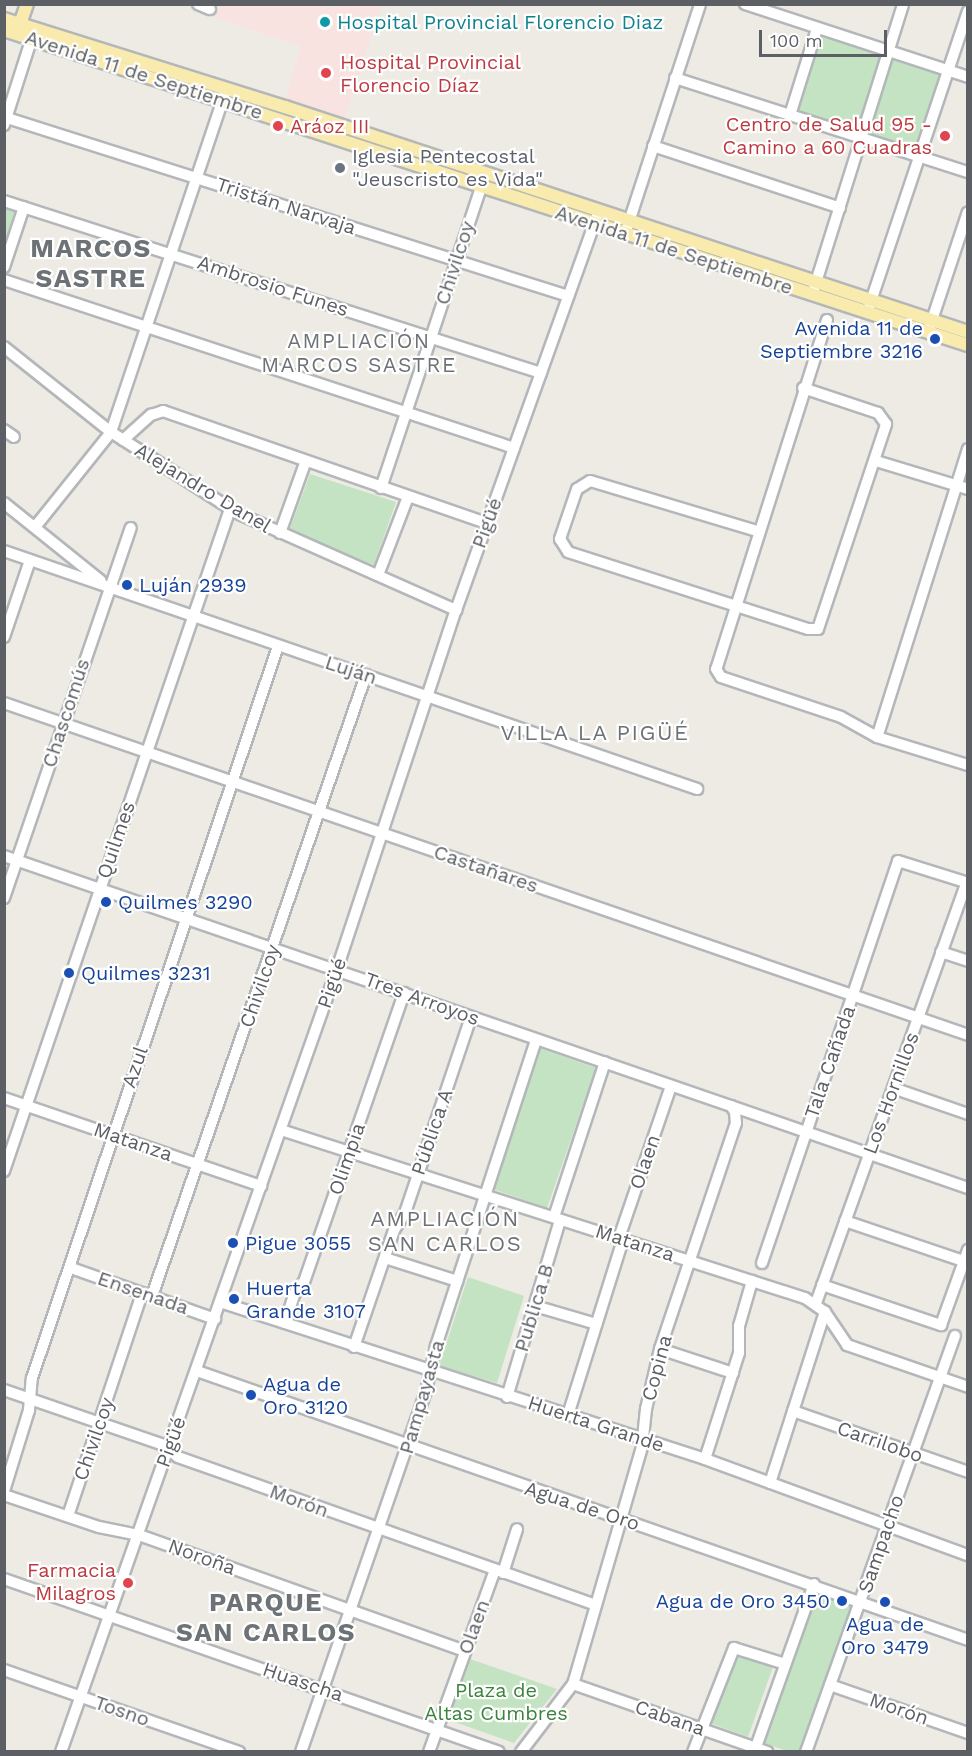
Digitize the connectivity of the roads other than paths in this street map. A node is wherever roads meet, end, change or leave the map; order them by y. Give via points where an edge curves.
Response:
1 (27, 4) edge
2 (198, 4) edge
3 (700, 4) edge
4 (744, 4) edge
5 (903, 4) edge
6 (210, 9) dead end
7 (968, 10) edge
8 (4, 19) edge
9 (817, 29) junction
10 (14, 30) edge
11 (33, 34) junction
12 (888, 52) junction
13 (947, 71) junction
14 (968, 77) edge
15 (675, 78) junction
16 (226, 88) junction
17 (222, 101) junction
18 (790, 115) junction
19 (5, 120) edge
20 (861, 138) junction
21 (653, 146) junction
22 (919, 156) junction
23 (968, 172) edge
24 (197, 178) junction
25 (483, 180) junction
26 (4, 201) edge
27 (24, 207) junction
28 (840, 208) junction
29 (968, 212) edge
30 (596, 219) junction
31 (626, 229) junction
32 (962, 246) edge
33 (171, 254) junction
34 (456, 261) junction
35 (4, 267) edge
36 (4, 280) edge
37 (816, 283) junction
38 (812, 295) junction
39 (568, 296) junction
40 (869, 307) junction
41 (827, 320) dead end
42 (930, 326) junction
43 (146, 327) junction
44 (968, 332) edge
45 (431, 337) junction
46 (968, 345) edge
47 (4, 347) edge
48 (541, 373) junction
49 (803, 388) junction
50 (406, 412) junction
51 (111, 432) junction
52 (123, 440) junction
53 (514, 448) junction
54 (968, 449) edge
55 (876, 460) junction
56 (306, 463) junction
57 (956, 485) junction
58 (381, 488) junction
59 (968, 489) edge
60 (408, 497) junction
61 (4, 503) edge
62 (230, 509) junction
63 (487, 523) junction
64 (35, 527) junction
65 (131, 528) dead end
66 (757, 531) junction
67 (280, 533) junction
68 (4, 551) edge
69 (30, 560) junction
70 (378, 575) junction
71 (108, 587) junction
72 (734, 605) junction
73 (456, 610) junction
74 (194, 617) junction
75 (4, 637) edge
76 (278, 646) junction
77 (366, 675) junction
78 (427, 696) junction
79 (4, 704) edge
80 (62, 723) junction
81 (877, 737) junction
82 (147, 752) junction
83 (968, 765) edge
84 (232, 781) junction
85 (697, 789) dead end
86 (319, 811) junction
87 (382, 833) junction
88 (4, 856) edge
89 (17, 860) junction
90 (967, 883) edge
91 (100, 888) junction
92 (4, 898) edge
93 (186, 917) junction
94 (273, 947) junction
95 (941, 952) junction
96 (968, 961) edge
97 (337, 969) junction
98 (404, 993) junction
99 (853, 996) junction
100 (471, 1017) junction
101 (918, 1018) junction
102 (968, 1035) edge
103 (536, 1040) junction
104 (605, 1062) junction
105 (671, 1086) junction
106 (892, 1088) junction
107 (4, 1098) edge
108 (27, 1106) junction
109 (733, 1109) junction
110 (968, 1114) edge
111 (281, 1130) junction
112 (806, 1132) junction
113 (112, 1135) junction
114 (350, 1152) junction
115 (869, 1154) junction
116 (198, 1165) junction
117 (4, 1171) edge
118 (417, 1174) junction
119 (261, 1186) junction
120 (968, 1188) edge
121 (485, 1195) junction
122 (557, 1219) junction
123 (845, 1221) junction
124 (621, 1238) junction
125 (968, 1250) edge
126 (385, 1258) junction
127 (689, 1261) junction
128 (963, 1261) junction
129 (762, 1263) dead end
130 (70, 1268) junction
131 (458, 1281) junction
132 (752, 1281) junction
133 (822, 1285) junction
134 (147, 1294) junction
135 (220, 1302) junction
136 (816, 1303) junction
137 (535, 1306) junction
138 (825, 1312) junction
139 (215, 1319) junction
140 (285, 1323) junction
141 (596, 1324) junction
142 (955, 1336) dead end
143 (354, 1347) junction
144 (660, 1349) junction
145 (196, 1371) junction
146 (430, 1372) junction
147 (733, 1373) junction
148 (940, 1378) junction
149 (968, 1387) edge
150 (4, 1390) edge
151 (507, 1396) junction
152 (31, 1399) junction
153 (793, 1411) junction
154 (568, 1415) junction
155 (100, 1423) junction
156 (643, 1440) junction
157 (408, 1448) junction
158 (168, 1449) junction
159 (913, 1453) junction
160 (705, 1459) junction
161 (968, 1472) edge
162 (770, 1483) junction
163 (4, 1493) edge
164 (68, 1516) junction
165 (621, 1519) junction
166 (887, 1526) junction
167 (517, 1529) dead end
168 (380, 1530) junction
169 (139, 1535) junction
170 (968, 1555) edge
171 (499, 1571) junction
172 (4, 1579) edge
173 (814, 1584) junction
174 (861, 1600) junction
175 (596, 1605) junction
176 (351, 1610) junction
177 (110, 1616) junction
178 (968, 1640) edge
179 (465, 1651) junction
180 (785, 1664) junction
181 (4, 1671) edge
182 (573, 1684) junction
183 (830, 1685) junction
184 (324, 1689) junction
185 (81, 1697) junction
186 (437, 1729) junction
187 (702, 1729) junction
188 (968, 1733) edge
189 (756, 1747) junction
190 (61, 1752) edge
191 (239, 1752) edge
192 (301, 1752) edge
193 (429, 1752) edge
194 (499, 1752) edge
195 (521, 1752) edge
196 (693, 1752) edge
197 (767, 1752) edge
198 (806, 1752) edge

1 - 10 main road
2 - 6 street
3 - 15 street
4 - 9 street
5 - 12 street
7 - 13 street
8 - 10 main road, Avenida 11 de Septiembre
9 - 12 street
9 - 18 street
10 - 11 main road, Avenida 11 de Septiembre
11 - 16 main road, Avenida 11 de Septiembre
11 - 17 main road, Avenida 11 de Septiembre
11 - 19 street
12 - 13 street
12 - 20 street
13 - 14 street
13 - 22 street
15 - 18 street
15 - 21 street
16 - 17 street
16 - 25 main road, Avenida 11 de Septiembre
17 - 24 street
17 - 25 main road, Avenida 11 de Septiembre
18 - 20 street
19 - 24 street, Tristán Narvaja
20 - 22 street
20 - 28 street
21 - 28 street
21 - 31 street
22 - 23 street
22 - 40 street
24 - 33 street
24 - 34 street, Tristán Narvaja
25 - 30 main road, Avenida 11 de Septiembre
25 - 34 street, Chivilcoy
26 - 27 street, Ambrosio Funes
27 - 33 street, Ambrosio Funes
27 - 35 street
28 - 37 street
29 - 32 street
30 - 31 main road, Avenida 11 de Septiembre
30 - 39 street, Pigüé
31 - 37 main road, Avenida 11 de Septiembre
31 - 38 main road, Avenida 11 de Septiembre
32 - 42 street
33 - 43 street
33 - 45 street, Ambrosio Funes
34 - 39 street, Tristán Narvaja
34 - 45 street, Chivilcoy
36 - 43 street
37 - 38 street
37 - 40 main road, Avenida 11 de Septiembre
38 - 40 main road, Avenida 11 de Septiembre
39 - 48 street, Pigüé
40 - 42 main road, Avenida 11 de Septiembre
41 - 49 street
42 - 44 main road, Avenida 11 de Septiembre
42 - 46 main road, Avenida 11 de Septiembre
43 - 50 street
43 - 51 street
45 - 48 street, Ambrosio Funes
45 - 50 street, Chivilcoy
47 - 51 street, Alejandro Danel
48 - 53 street, Pigüé
49 - 55 street via 882,415 886,424
49 - 66 street
50 - 53 street
50 - 58 street, Chivilcoy
51 - 52 street, Alejandro Danel
51 - 64 street
52 - 56 street via 151,415 163,411
52 - 62 street, Alejandro Danel
53 - 63 street, Pigüé
54 - 57 street
55 - 57 street
55 - 72 street via 818,629
56 - 58 street
56 - 67 street
57 - 59 street
57 - 81 street
58 - 60 street
60 - 63 street
60 - 70 street
61 - 64 street
62 - 67 street, Alejandro Danel
62 - 74 street, Quilmes
63 - 73 street, Pigüé
64 - 71 street
65 - 71 street, Chascomús
66 - 72 street
66 - 72 street via 590,481 577,489 560,539 568,552
67 - 70 street, Alejandro Danel
68 - 69 street, Luján
69 - 71 street, Luján
69 - 75 street
70 - 73 street, Alejandro Danel
71 - 74 street, Luján
71 - 80 street, Chascomús
72 - 81 street via 717,674 842,717
73 - 78 street, Pigüé
74 - 76 street, Luján
74 - 82 street, Quilmes
76 - 77 street, Luján
76 - 84 street, Azul
77 - 78 street, Luján
77 - 86 street, Chivilcoy
78 - 85 street, Luján
78 - 87 street, Pigüé
79 - 80 street, Castañares
80 - 82 street, Castañares
80 - 89 street, Chascomús
81 - 83 street
82 - 84 street, Castañares
82 - 91 street, Quilmes
84 - 86 street, Castañares
84 - 93 street, Azul
86 - 87 street, Castañares
86 - 94 street, Chivilcoy
87 - 97 street, Pigüé
87 - 99 street, Castañares
88 - 89 street, Tres Arroyos
89 - 91 street, Tres Arroyos
89 - 92 street, Chascomús
90 - 95 street, Los Hornillos
90 - 99 street, Tala Cañada via 898,861
91 - 93 street, Tres Arroyos
91 - 108 street, Quilmes
93 - 94 street, Tres Arroyos
93 - 113 street, Azul
94 - 97 street, Tres Arroyos
94 - 116 street, Chivilcoy
95 - 96 street
95 - 101 street, Los Hornillos
97 - 98 street, Tres Arroyos
97 - 111 street, Pigüé
98 - 100 street, Tres Arroyos
98 - 114 street, Olimpia
99 - 101 street, Castañares
99 - 112 street, Tala Cañada
100 - 103 street, Tres Arroyos
100 - 118 street, Pública A
101 - 102 street, Castañares
101 - 106 street, Los Hornillos
103 - 104 street, Tres Arroyos
103 - 121 street, Pampayasta
104 - 105 street, Tres Arroyos
104 - 122 street, Publica B
105 - 109 street, Tres Arroyos
105 - 124 street, Olaen
106 - 110 street
106 - 115 street, Los Hornillos
107 - 108 street, Matanza
108 - 113 street, Matanza
108 - 117 street, Quilmes
109 - 112 street, Tres Arroyos
109 - 127 street, Copina via 736,1122
111 - 114 street, Matanza
111 - 119 street, Pigüé
112 - 115 street, Tres Arroyos
112 - 129 street, Tala Cañada
113 - 116 street, Matanza
113 - 130 street, Azul
114 - 118 street, Matanza
114 - 140 street, Olimpia via 304,1282 295,1293
115 - 120 street, Tres Arroyos
115 - 123 street, Los Hornillos
116 - 119 street, Matanza
116 - 134 street, Chivilcoy
118 - 121 street, Matanza
118 - 126 street, Pública A
119 - 135 street, Pigüé
121 - 122 street, Matanza
121 - 131 street, Pampayasta
122 - 124 street, Matanza
122 - 137 street, Publica B
123 - 128 street
123 - 133 street, Los Hornillos
124 - 127 street, Matanza
124 - 141 street, Olaen
125 - 128 street
126 - 131 street
126 - 143 street, Pública A
127 - 132 street, Matanza
127 - 144 street, Copina
128 - 133 street via 941,1325
130 - 134 street, Ensenada
130 - 152 street, Azul via 32,1378
131 - 146 street, Pampayasta
132 - 136 street, Matanza
132 - 147 street via 739,1326 739,1353
133 - 136 street, Los Hornillos
134 - 139 street, Ensenada
134 - 155 street, Chivilcoy
135 - 139 street, Pigüé
135 - 140 street, Huerta Grande
136 - 138 street, Matanza
137 - 141 street
137 - 151 street, Publica B
138 - 148 street, Matanza via 847,1345
138 - 153 street
139 - 145 street, Pigüé
140 - 143 street, Huerta Grande
141 - 154 street, Olaen
142 - 148 street, Sampacho
143 - 146 street, Huerta Grande
144 - 147 street
144 - 156 street, Copina
145 - 157 street, Agua de Oro
145 - 158 street, Pigüé
146 - 151 street, Huerta Grande
146 - 157 street, Pampayasta
147 - 160 street
148 - 149 street, Matanza
148 - 159 street, Sampacho
150 - 152 street, Morón
151 - 154 street, Huerta Grande
152 - 155 street, Morón
152 - 163 street, Azul
153 - 159 street, Carrilobo
153 - 162 street
154 - 156 street, Huerta Grande
155 - 158 street, Morón
155 - 164 street, Chivilcoy
156 - 160 street, Huerta Grande
156 - 165 street, Copina
157 - 165 street, Agua de Oro
157 - 168 street, Pampayasta
158 - 168 street, Morón via 178,1457
158 - 169 street, Pigüé
159 - 161 street, Carrilobo
159 - 166 street, Sampacho
160 - 162 street, Huerta Grande
162 - 166 street, Huerta Grande
163 - 164 street, Noroña
164 - 169 street, Noroña
165 - 173 street, Agua de Oro
165 - 175 street, Copina
166 - 170 street, Huerta Grande
166 - 174 street, Sampacho
167 - 171 street, Olaen
168 - 171 street, Morón
168 - 176 street, Pampayasta
169 - 176 street, Noroña
169 - 177 street, Pigüé
171 - 175 street, Morón
171 - 179 street, Olaen
172 - 177 street, Huascha
173 - 174 street, Agua de Oro
173 - 180 street
174 - 178 street, Agua de Oro
174 - 183 street, Sampacho
175 - 182 street, Copina
176 - 179 street, Noroña
176 - 184 street, Pampayasta
177 - 184 street, Huascha
177 - 185 street, Pigüé
179 - 186 street, Olaen
180 - 187 street via 734,1648
180 - 189 street
181 - 185 street, Tosno
182 - 187 street, Cabana
182 - 195 street, Copina
183 - 188 street, Morón
183 - 198 street, Sampacho
184 - 186 street, Huascha
184 - 192 street, Pampayasta
185 - 190 street, Pigüé
185 - 191 street, Tosno
186 - 193 street, Olaen
186 - 194 street, Huascha
187 - 189 street, Cabana
187 - 196 street
189 - 197 street, Cabana

